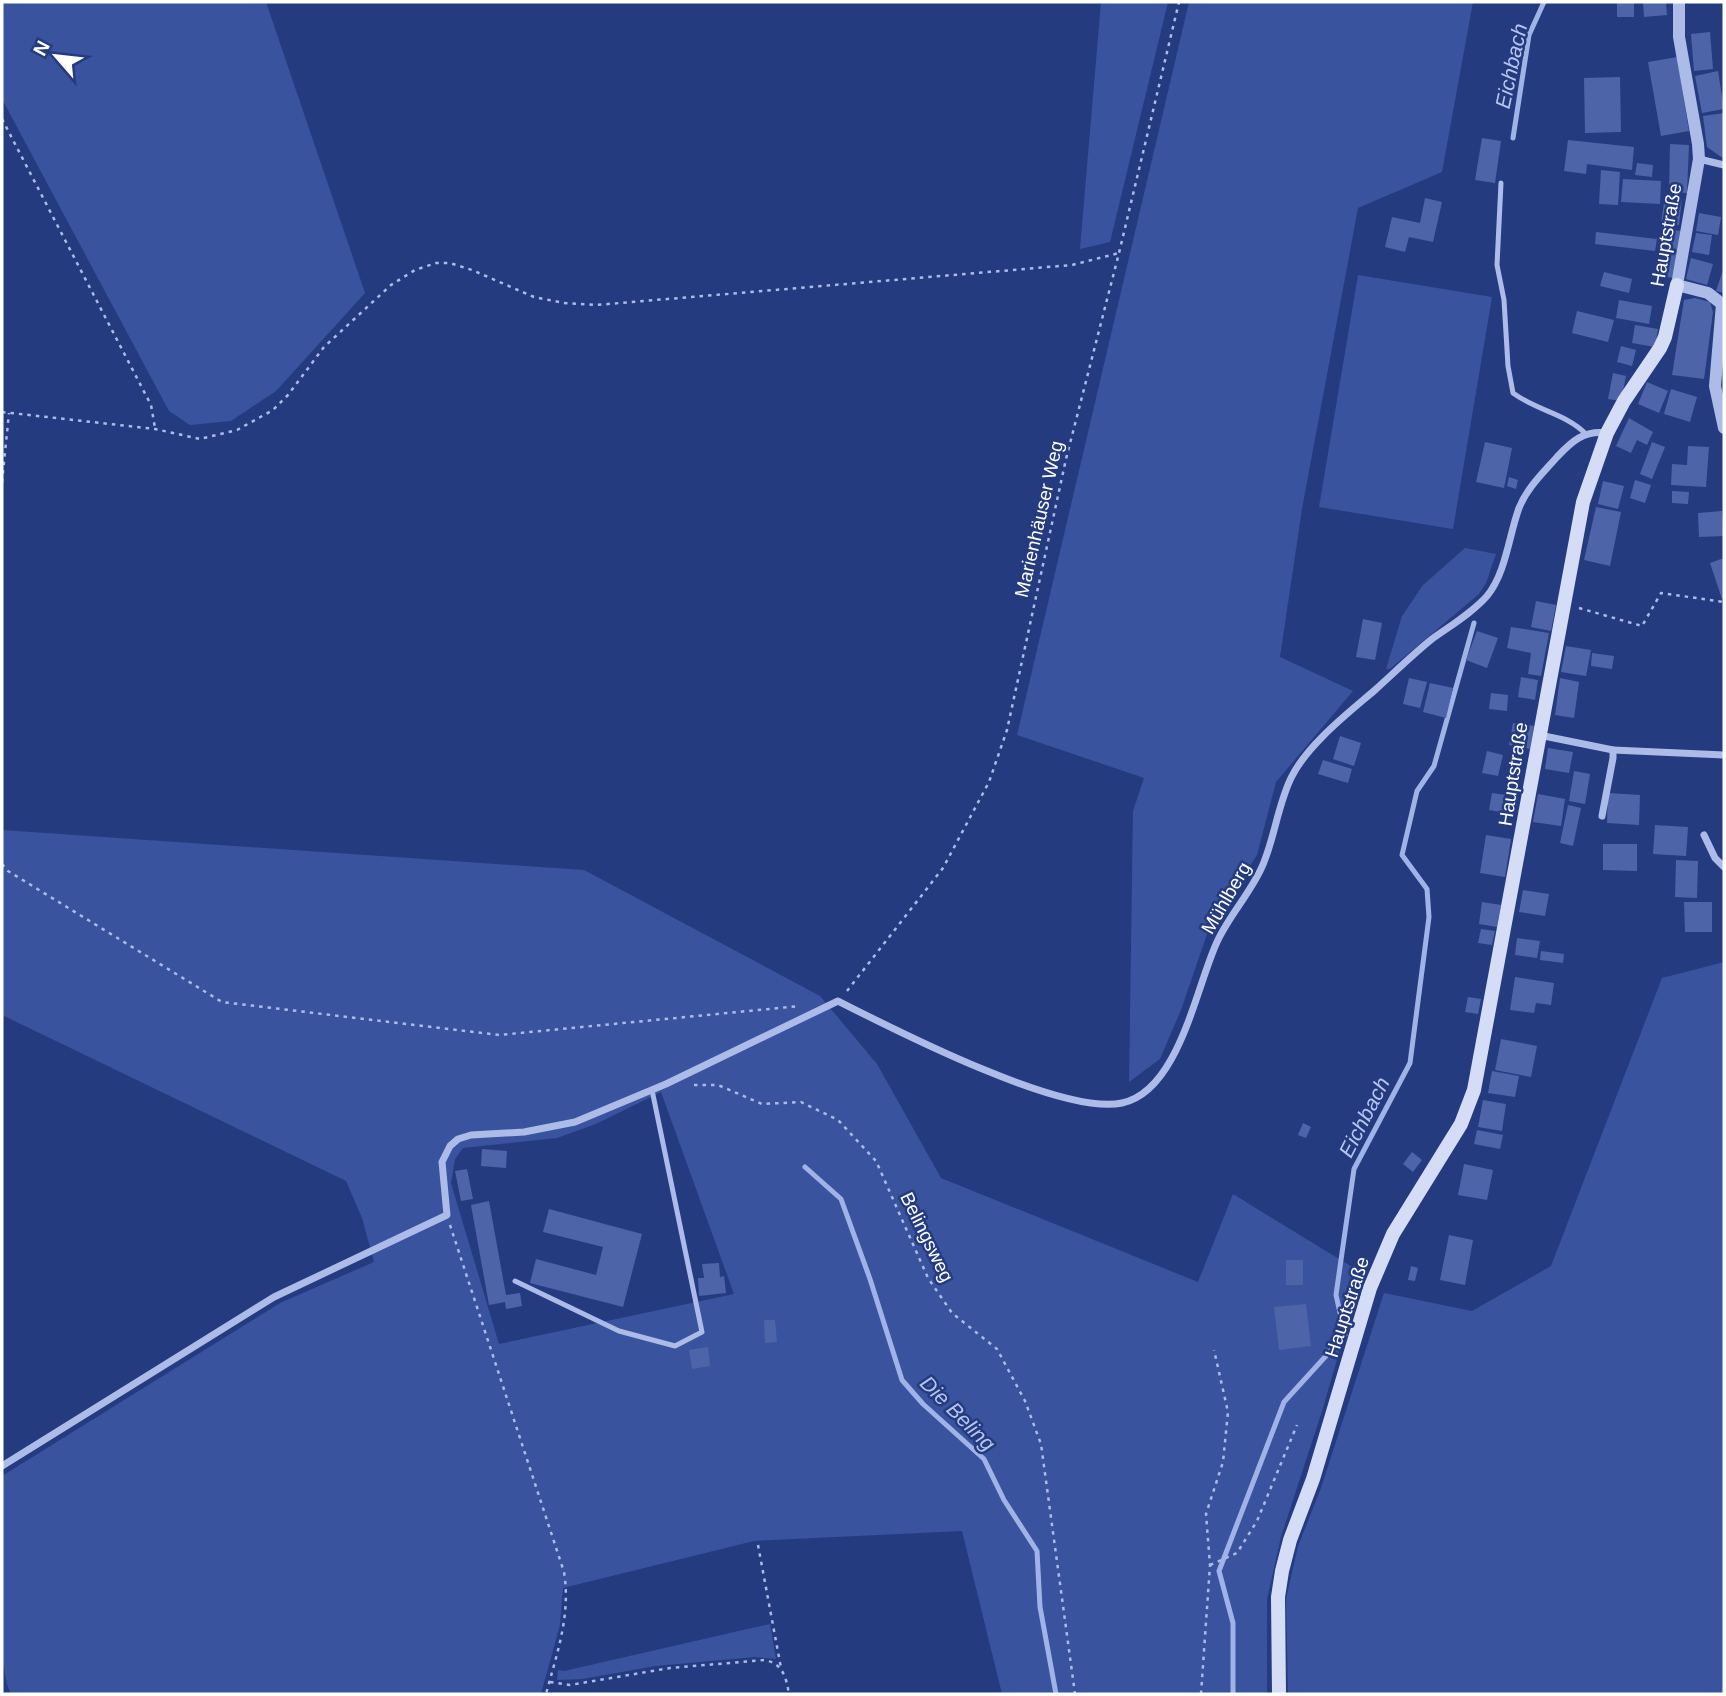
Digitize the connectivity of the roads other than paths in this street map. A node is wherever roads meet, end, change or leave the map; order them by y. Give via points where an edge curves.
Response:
1 (1679, 2) edge
2 (1699, 159) junction
3 (1724, 165) edge
4 (1501, 183) dead end
5 (1677, 285) junction
6 (1724, 428) edge
7 (1607, 433) junction
8 (1586, 434) junction
9 (1539, 735) junction
10 (1612, 750) junction
11 (1724, 755) edge
12 (1602, 816) dead end
13 (1704, 835) dead end
14 (1724, 867) edge
15 (652, 1090) junction
16 (515, 1281) dead end
17 (2, 1466) edge
18 (1279, 1694) edge

1 - 2 street, Hauptstraße via 1679,37
2 - 3 street
2 - 5 street, Hauptstraße
4 - 8 lane via 1497,265 1513,393 1574,422
5 - 6 street via 1708,293 1722,304 1715,386
5 - 7 main road, Hauptstraße via 1660,348
7 - 8 street
7 - 9 main road, Hauptstraße via 1583,502
8 - 15 street, Mühlberg via 1570,443 1524,496 1488,595 1343,718 1292,775 1264,864 1216,943 1195,1007 1169,1064 1136,1097 1122,1103 1065,1098 967,1062 838,1001
9 - 10 street
9 - 18 main road, Hauptstraße via 1474,1090 1461,1124 1393,1234 1364,1309 1313,1479 1290,1539 1278,1597
10 - 11 street
10 - 12 street
13 - 14 street via 1714,858
15 - 16 lane via 702,1332 675,1346 620,1331
15 - 17 street via 566,1124 458,1139 442,1162 447,1215 274,1297

